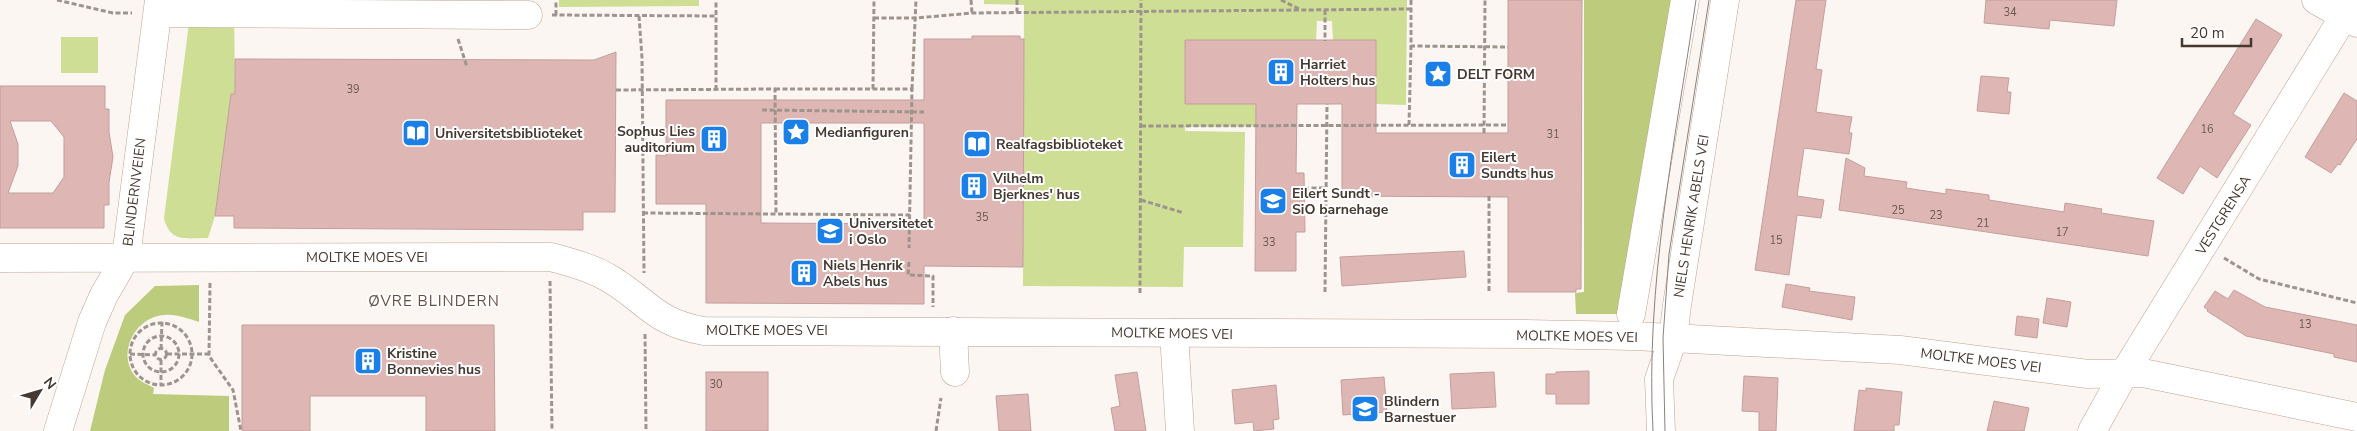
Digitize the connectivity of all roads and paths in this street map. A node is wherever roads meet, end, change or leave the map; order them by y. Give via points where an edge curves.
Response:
1 (57, 0) edge
2 (556, 0) edge
3 (716, 0) edge
4 (874, 0) edge
5 (916, 0) edge
6 (971, 0) edge
7 (1017, 0) edge
8 (1141, 0) edge
9 (1281, 0) edge
10 (1411, 0) edge
11 (1485, 0) edge
12 (1685, 0) edge
13 (1724, 0) edge
14 (2316, 0) edge
15 (158, 7) edge
16 (1411, 9) junction
17 (1302, 10) junction
18 (1325, 10) junction
19 (1141, 12) junction
20 (972, 13) junction
21 (1017, 13) junction
22 (2352, 13) edge
23 (528, 15) joint
24 (556, 15) junction
25 (639, 16) junction
26 (716, 16) junction
27 (874, 18) junction
28 (916, 18) junction
29 (1325, 41) dead end
30 (1411, 46) junction
31 (1485, 47) junction
32 (1508, 47) dead end
33 (775, 89) junction
34 (873, 89) junction
35 (912, 89) junction
36 (616, 90) dead end
37 (641, 90) junction
38 (716, 90) junction
39 (1327, 104) dead end
40 (762, 110) dead end
41 (775, 110) junction
42 (911, 112) junction
43 (924, 112) dead end
44 (1409, 125) junction
45 (1484, 125) junction
46 (1508, 125) dead end
47 (1141, 126) junction
48 (1327, 126) junction
49 (1484, 133) dead end
50 (1304, 188) dead end
51 (1326, 188) junction
52 (1489, 196) dead end
53 (1140, 200) junction
54 (643, 213) junction
55 (1184, 213) dead end
56 (856, 214) junction
57 (776, 215) junction
58 (910, 215) junction
59 (856, 224) dead end
60 (2204, 246) junction
61 (909, 248) dead end
62 (126, 257) junction
63 (0, 258) edge
64 (909, 262) dead end
65 (550, 275) dead end
66 (210, 277) dead end
67 (644, 281) dead end
68 (1325, 292) dead end
69 (1489, 292) dead end
70 (1140, 293) dead end
71 (2357, 303) edge
72 (1631, 314) dead end
73 (162, 322) junction
74 (943, 322) junction
75 (645, 333) dead end
76 (1174, 333) junction
77 (161, 336) junction
78 (1674, 339) junction
79 (161, 349) junction
80 (130, 354) junction
81 (167, 354) junction
82 (179, 354) junction
83 (192, 354) junction
84 (209, 354) junction
85 (143, 355) junction
86 (156, 355) junction
87 (161, 360) junction
88 (161, 372) junction
89 (955, 372) dead end
90 (2125, 372) junction
91 (161, 385) junction
92 (941, 398) dead end
93 (2357, 417) edge
94 (58, 431) edge
95 (241, 431) edge
96 (552, 431) edge
97 (646, 431) edge
98 (936, 431) edge
99 (1180, 431) edge
100 (1661, 431) edge
101 (2092, 431) edge

1 - 15 path via 113,13
2 - 24 path
3 - 26 path
4 - 27 path
5 - 28 path
6 - 20 path
7 - 21 path
8 - 19 path
9 - 17 path
10 - 16 path
11 - 31 path
12 - 72 street
13 - 78 street, NIELS HENRIK ABELS VEI
14 - 22 street
15 - 23 street
15 - 62 street, BLINDERNVEIEN
16 - 18 path
16 - 30 path
17 - 18 path
17 - 19 path
18 - 29 path
19 - 21 path
19 - 47 path
20 - 21 path
20 - 28 path
22 - 60 street, VESTGRENSA
23 - 24 path
24 - 25 path
25 - 26 path
25 - 37 path
26 - 38 path
27 - 28 path
27 - 34 path
28 - 35 path
30 - 31 path
30 - 44 path
31 - 32 path
31 - 45 path
33 - 34 path
33 - 38 path
33 - 41 path
34 - 35 path
35 - 42 path
36 - 37 path
37 - 38 path
37 - 54 path
39 - 48 path
40 - 41 path
41 - 42 path
41 - 57 path
42 - 43 path
42 - 58 path
44 - 45 path
44 - 48 path
45 - 46 path
45 - 49 path
47 - 48 path
47 - 53 path
48 - 51 path
50 - 51 path
51 - 68 path
52 - 69 path
53 - 55 path
53 - 70 path
54 - 57 path
54 - 67 path
56 - 57 path
56 - 58 path
56 - 59 path
58 - 61 path
60 - 71 path via 2259,280
60 - 90 street, VESTGRENSA
62 - 63 street, MOLTKE MOES VEI
62 - 74 street, MOLTKE MOES VEI via 551,257 605,276 655,314 682,327 704,331
62 - 94 street, BLINDERNVEIEN via 92,322
64 - 74 path via 908,275 933,276
65 - 96 path
66 - 84 path
73 - 77 path
73 - 80 path via 150,324 139,332 133,340
73 - 83 path via 176,326 186,334
74 - 76 street, MOLTKE MOES VEI
74 - 89 street
75 - 97 path
76 - 78 street, MOLTKE MOES VEI via 1525,334
76 - 99 street
77 - 79 path
77 - 82 path via 175,342
77 - 85 path via 148,342
78 - 90 street, MOLTKE MOES VEI via 1900,350 2088,374
78 - 100 street, NIELS HENRIK ABELS VEI via 1659,379
79 - 81 path
79 - 86 path
80 - 85 path
80 - 91 path via 137,374 152,384
81 - 82 path
81 - 87 path
82 - 83 path
82 - 88 path via 174,367
83 - 84 path
83 - 91 path via 189,368 183,376
84 - 95 path via 233,390
85 - 86 path
85 - 88 path via 148,366
86 - 87 path
87 - 88 path
88 - 91 path
90 - 93 street, MOLTKE MOES VEI
90 - 101 street, VESTGRENSA
92 - 98 path

